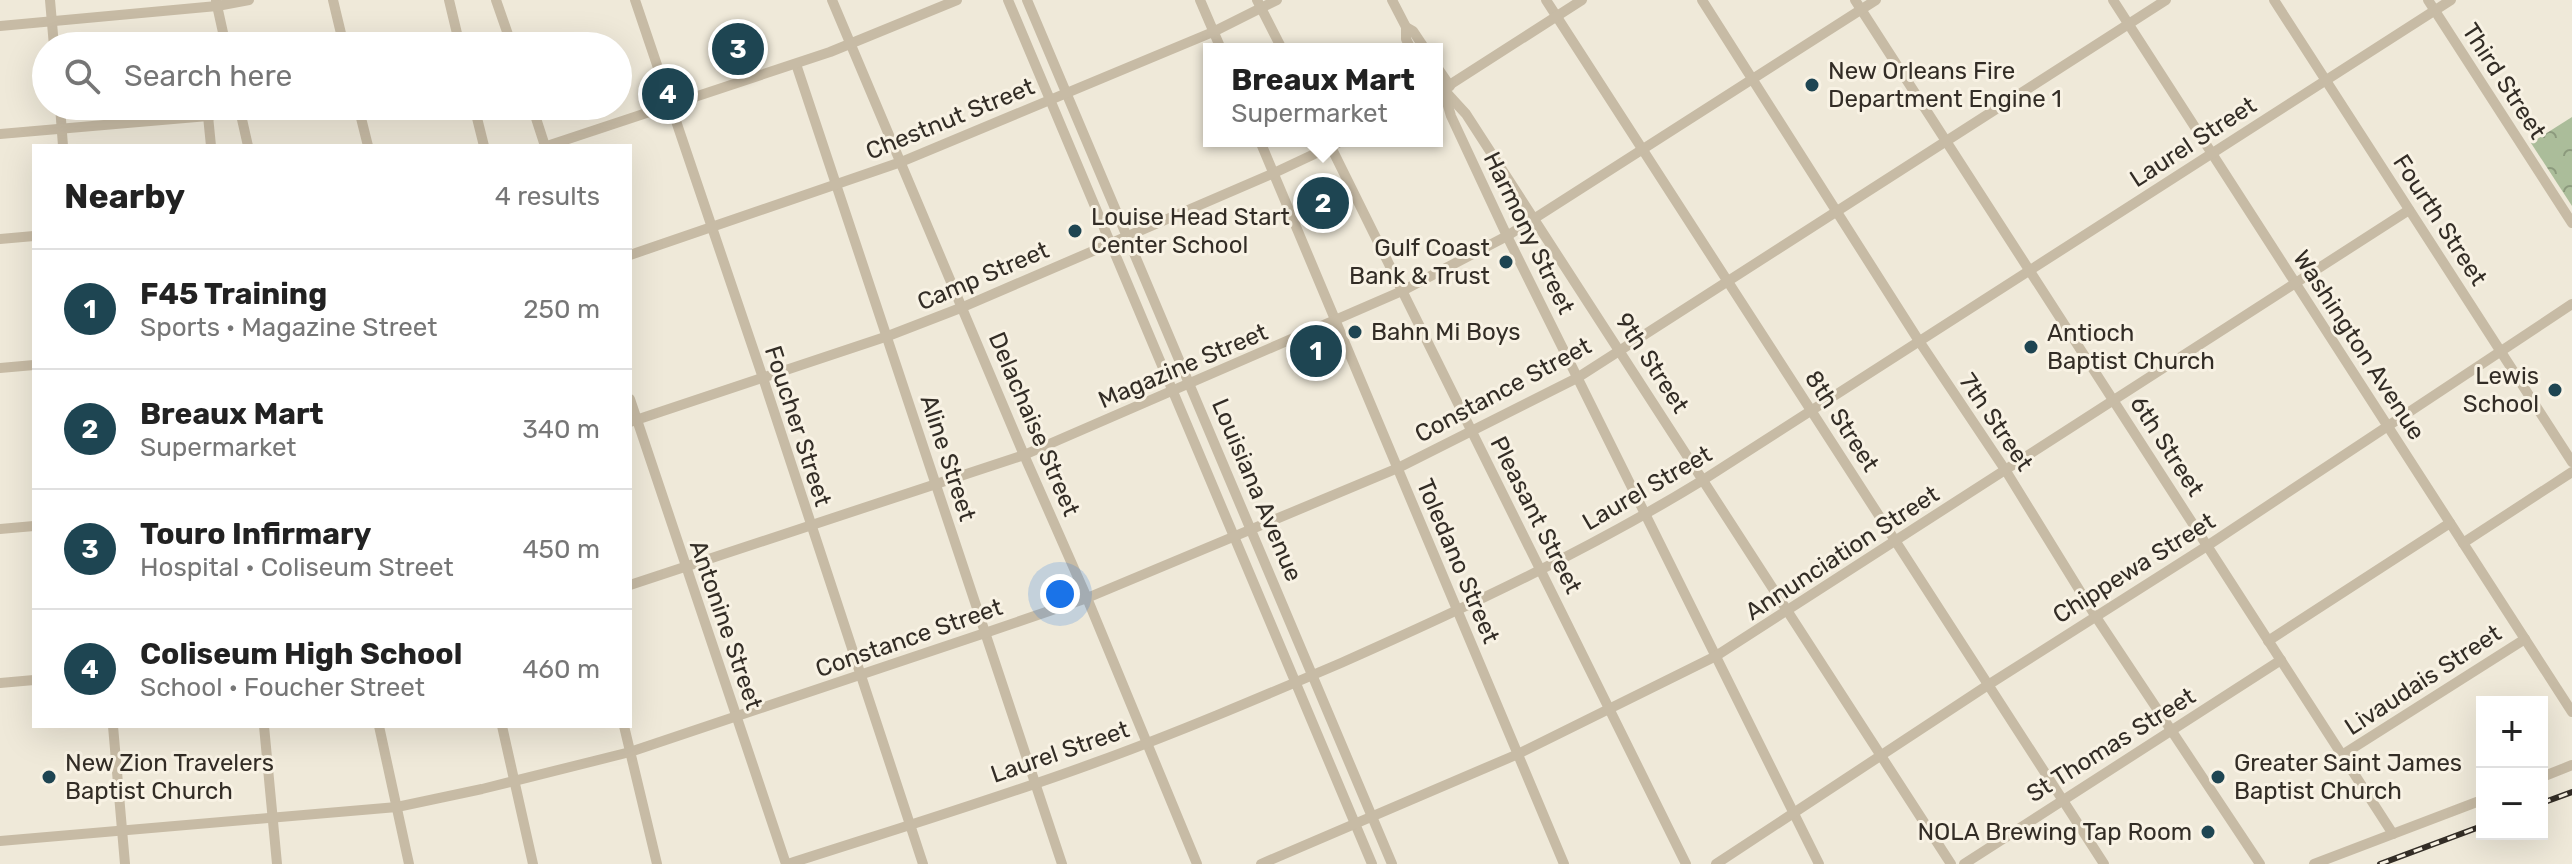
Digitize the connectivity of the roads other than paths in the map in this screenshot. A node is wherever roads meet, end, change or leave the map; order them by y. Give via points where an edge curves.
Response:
1 (50, 0) edge
2 (249, 0) edge
3 (333, 0) edge
4 (449, 0) edge
5 (496, 0) edge
6 (635, 0) edge
7 (832, 0) edge
8 (957, 0) edge
9 (1008, 0) edge
10 (1027, 0) edge
11 (1200, 0) edge
12 (1277, 0) edge
13 (1392, 0) edge
14 (1546, 0) edge
15 (1582, 0) edge
16 (1702, 0) edge
17 (1876, 0) edge
18 (2113, 0) edge
19 (2166, 0) edge
20 (2274, 0) edge
21 (2428, 0) edge
22 (2451, 0) edge
23 (217, 3) edge
24 (1259, 4) edge
25 (1858, 5) edge
26 (2435, 11) junction
27 (1556, 17) junction
28 (52, 21) junction
29 (2128, 24) junction
30 (0, 26) edge
31 (1406, 27) junction
32 (53, 32) edge
33 (223, 32) edge
34 (341, 32) edge
35 (457, 32) edge
36 (507, 32) edge
37 (1213, 32) junction
38 (1218, 43) edge
39 (1279, 43) edge
40 (1408, 43) edge
41 (1421, 43) edge
42 (851, 45) junction
43 (796, 64) junction
44 (1753, 79) junction
45 (2326, 81) junction
46 (1444, 90) edge
47 (1067, 93) junction
48 (1050, 100) junction
49 (668, 105) junction
50 (632, 117) edge
51 (61, 120) edge
52 (159, 120) edge
53 (208, 120) edge
54 (242, 120) edge
55 (362, 120) edge
56 (478, 120) edge
57 (537, 120) edge
58 (623, 120) edge
59 (62, 128) junction
60 (0, 134) edge
61 (1947, 141) junction
62 (63, 144) edge
63 (211, 144) edge
64 (248, 144) edge
65 (368, 144) edge
66 (484, 144) edge
67 (545, 144) edge
68 (552, 144) edge
69 (1263, 147) edge
70 (1324, 147) edge
71 (1331, 147) edge
72 (1642, 149) junction
73 (2212, 153) junction
74 (901, 162) junction
75 (1274, 173) junction
76 (836, 184) junction
77 (2409, 210) junction
78 (1835, 211) junction
79 (1533, 219) junction
80 (2572, 223) edge
81 (710, 227) junction
82 (32, 236) edge
83 (1128, 236) junction
84 (1507, 236) junction
85 (0, 239) edge
86 (1111, 244) junction
87 (632, 254) edge
88 (2030, 271) junction
89 (1728, 282) junction
90 (2295, 283) junction
91 (1402, 291) junction
92 (2572, 304) edge
93 (963, 307) junction
94 (1337, 321) junction
95 (888, 336) junction
96 (1919, 341) junction
97 (1621, 351) junction
98 (2501, 353) junction
99 (32, 365) edge
100 (0, 368) edge
101 (763, 378) junction
102 (1577, 378) junction
103 (1191, 384) junction
104 (1173, 392) junction
105 (2113, 401) junction
106 (1812, 410) junction
107 (634, 421) edge
108 (2389, 427) junction
109 (1472, 431) junction
110 (1024, 455) junction
111 (1220, 456) junction
112 (2572, 462) edge
113 (1204, 463) junction
114 (1398, 468) junction
115 (2006, 471) junction
116 (2572, 472) edge
117 (1703, 480) junction
118 (935, 485) junction
119 (1646, 515) junction
120 (2450, 523) junction
121 (32, 526) edge
122 (810, 526) junction
123 (0, 529) edge
124 (1251, 529) junction
125 (1235, 536) junction
126 (1896, 542) junction
127 (2463, 543) junction
128 (2207, 546) junction
129 (685, 567) junction
130 (1541, 570) junction
131 (632, 584) edge
132 (1087, 598) junction
133 (1458, 612) junction
134 (1788, 612) junction
135 (2096, 617) junction
136 (985, 633) junction
137 (2525, 639) junction
138 (2268, 641) junction
139 (1716, 656) junction
140 (2281, 660) junction
141 (860, 675) junction
142 (1312, 675) junction
143 (32, 680) edge
144 (0, 683) edge
145 (1296, 683) junction
146 (1988, 685) junction
147 (2567, 694) edge
148 (1610, 709) junction
149 (2572, 712) edge
150 (736, 717) junction
151 (113, 728) edge
152 (264, 728) edge
153 (379, 728) edge
154 (502, 728) edge
155 (624, 728) edge
156 (2171, 731) junction
157 (1146, 743) junction
158 (630, 752) junction
159 (1518, 754) junction
160 (2342, 755) junction
161 (1881, 756) junction
162 (2572, 765) edge
163 (2548, 775) edge
164 (515, 781) junction
165 (1036, 783) junction
166 (2063, 799) junction
167 (2476, 802) edge
168 (397, 807) junction
169 (1794, 813) junction
170 (1372, 817) junction
171 (273, 818) junction
172 (1355, 824) junction
173 (910, 825) junction
174 (122, 831) junction
175 (2393, 834) junction
176 (0, 841) edge
177 (125, 864) edge
178 (277, 864) edge
179 (409, 864) edge
180 (533, 864) edge
181 (657, 864) edge
182 (787, 864) edge
183 (923, 864) edge
184 (1062, 864) edge
185 (1197, 864) edge
186 (1261, 864) edge
187 (1372, 864) edge
188 (1392, 864) edge
189 (1564, 864) edge
190 (1686, 864) edge
191 (1716, 864) edge
192 (1819, 864) edge
193 (1951, 864) edge
194 (1964, 864) edge
195 (2104, 864) edge
196 (2260, 864) edge
197 (2314, 864) edge

1 - 28 street
2 - 23 street
3 - 34 street
4 - 35 street
5 - 36 street
6 - 49 street, Foucher Street
7 - 42 street, Delachaise Street
8 - 42 street
9 - 48 street, Louisiana Avenue
10 - 47 street, Louisiana Avenue
11 - 37 street
12 - 24 street, Chestnut Street
13 - 31 street
14 - 27 street, 8th Street
15 - 27 street
16 - 44 street, 7th Street
17 - 25 street, Magazine Street
18 - 29 street, Washington Avenue
19 - 29 street, Constance Street
20 - 45 street, Fourth Street
21 - 26 street, Third Street
22 - 26 street, Laurel Street
23 - 28 street
23 - 33 street
24 - 37 street, Chestnut Street
24 - 39 street
25 - 44 street, Magazine Street
25 - 61 street, 6th Street
26 - 45 street, Laurel Street
26 - 80 street, Third Street
27 - 46 street
27 - 72 street, 8th Street
28 - 30 street
28 - 32 street
29 - 61 street, Constance Street
29 - 73 street, Washington Avenue
31 - 40 street
31 - 41 street
37 - 38 street
37 - 47 street, Chestnut Street
42 - 43 street
42 - 74 street, Delachaise Street
43 - 49 street
43 - 76 street, Aline Street
44 - 72 street, Magazine Street
44 - 78 street, 7th Street
45 - 73 street, Laurel Street
45 - 77 street, Fourth Street
46 - 79 street, 9th Street via 1466,114
46 - 84 street, Harmony Street
47 - 48 street, Chestnut Street
47 - 83 street, Louisiana Avenue
48 - 74 street, Chestnut Street
48 - 86 street, Louisiana Avenue
49 - 50 street
49 - 81 street, Foucher Street
51 - 59 street
52 - 59 street
53 - 63 street
54 - 64 street
55 - 65 street
56 - 66 street
57 - 67 street
58 - 68 street
59 - 60 street
59 - 62 street
61 - 78 street, Constance Street
61 - 88 street, 6th Street
69 - 75 street, Toledano Street
70 - 75 street, Camp Street
71 - 91 street, Pleasant Street
72 - 79 street, Magazine Street
72 - 89 street, 8th Street
73 - 88 street, Laurel Street
73 - 90 street, Washington Avenue
74 - 76 street, Chestnut Street
74 - 93 street, Delachaise Street
75 - 83 street, Camp Street
75 - 94 street, Toledano Street
76 - 81 street, Chestnut Street
76 - 95 street, Aline Street
77 - 90 street, Annunciation Street
77 - 98 street, Fourth Street
78 - 89 street, Constance Street
78 - 96 street, 7th Street
79 - 84 street, Magazine Street
79 - 97 street, 9th Street
81 - 87 street, Chestnut Street
81 - 101 street, Foucher Street
82 - 85 street
83 - 86 street, Camp Street
83 - 103 street, Louisiana Avenue
84 - 91 street, Magazine Street
84 - 102 street, Harmony Street
86 - 93 street, Camp Street
86 - 104 street, Louisiana Avenue
88 - 96 street, Laurel Street
88 - 105 street, 6th Street
89 - 97 street, Constance Street
89 - 106 street, 8th Street
90 - 105 street, Annunciation Street
90 - 108 street, Washington Avenue
91 - 94 street, Magazine Street
91 - 109 street, Pleasant Street
92 - 98 street, Chippewa Street
93 - 95 street, Camp Street
93 - 110 street, Delachaise Street
94 - 103 street, Magazine Street
94 - 114 street, Toledano Street
95 - 101 street, Camp Street
95 - 118 street, Aline Street
96 - 106 street, Laurel Street
96 - 115 street, 7th Street
97 - 102 street, Constance Street
97 - 117 street, 9th Street
98 - 108 street, Chippewa Street
98 - 112 street, Fourth Street
99 - 100 street
101 - 107 street, Camp Street
101 - 122 street, Foucher Street
102 - 109 street, Constance Street
102 - 119 street, Harmony Street
103 - 104 street, Magazine Street
103 - 111 street, Louisiana Avenue
104 - 110 street, Magazine Street
104 - 113 street, Louisiana Avenue
105 - 115 street, Annunciation Street
105 - 128 street, 6th Street
106 - 117 street, Laurel Street
106 - 126 street, 8th Street
107 - 129 street, Antonine Street
108 - 120 street, Washington Avenue
108 - 128 street, Chippewa Street
109 - 114 street, Constance Street
109 - 130 street, Pleasant Street
110 - 118 street, Magazine Street
110 - 132 street, Delachaise Street
111 - 113 street
111 - 124 street, Louisiana Avenue
113 - 125 street, Louisiana Avenue
114 - 124 street, Constance Street
114 - 133 street, Toledano Street
115 - 126 street, Annunciation Street
115 - 135 street, 7th Street
116 - 127 street
117 - 119 street, Laurel Street
117 - 134 street, 9th Street
118 - 122 street, Magazine Street
118 - 136 street, Aline Street
119 - 130 street, Laurel Street
119 - 139 street, Harmony Street
120 - 127 street, Washington Avenue
120 - 138 street
121 - 123 street
122 - 129 street, Magazine Street
122 - 141 street, Foucher Street
124 - 125 street, Constance Street
124 - 142 street, Louisiana Avenue
125 - 132 street, Constance Street
125 - 145 street, Louisiana Avenue
126 - 134 street, Annunciation Street
126 - 146 street, 8th Street
127 - 137 street, Washington Avenue
128 - 135 street, Chippewa Street
128 - 138 street, 6th Street
129 - 131 street, Magazine Street
129 - 150 street, Antonine Street
130 - 133 street, Laurel Street
130 - 148 street, Pleasant Street
132 - 136 street, Constance Street
132 - 157 street, Delachaise Street
133 - 142 street, Laurel Street
133 - 159 street, Toledano Street
134 - 139 street, Annunciation Street
134 - 161 street, 9th Street
135 - 146 street, Chippewa Street
135 - 156 street, 7th Street
136 - 141 street, Constance Street
136 - 165 street, Aline Street
137 - 147 street, Washington Avenue
137 - 160 street, Livaudais Street
138 - 140 street, 6th Street
139 - 148 street, Annunciation Street
139 - 169 street, Harmony Street
140 - 156 street, St Thomas Street
140 - 160 street, 6th Street
141 - 150 street, Constance Street
141 - 173 street, Foucher Street
142 - 145 street, Laurel Street
142 - 170 street, Louisiana Avenue
143 - 144 street
145 - 157 street, Laurel Street
145 - 172 street, Louisiana Avenue
146 - 161 street, Chippewa Street
146 - 166 street, 8th Street
147 - 149 street, Washington Avenue
148 - 159 street, Annunciation Street
148 - 190 street, Pleasant Street
150 - 158 street, Constance Street
150 - 182 street, Antonine Street
151 - 174 street
152 - 171 street
153 - 168 street
154 - 164 street
155 - 158 street
156 - 166 street, St Thomas Street
156 - 196 street, 7th Street
157 - 165 street, Laurel Street
157 - 185 street, Delachaise Street
158 - 164 street, Constance Street
158 - 181 street
159 - 170 street, Annunciation Street
159 - 189 street, Toledano Street
160 - 175 street, 6th Street
161 - 169 street, Chippewa Street
161 - 193 street, 9th Street
162 - 163 street
164 - 168 street, Constance Street
164 - 180 street
165 - 173 street, Laurel Street
165 - 184 street, Aline Street
166 - 194 street, St Thomas Street
166 - 195 street, 8th Street
167 - 175 street
168 - 171 street, Constance Street
168 - 179 street
169 - 191 street, Chippewa Street
169 - 192 street, Harmony Street
170 - 172 street, Annunciation Street
170 - 188 street, Louisiana Avenue
171 - 174 street, Constance Street
171 - 178 street
172 - 186 street, Annunciation Street
172 - 187 street, Louisiana Avenue
173 - 182 street, Laurel Street
173 - 183 street, Foucher Street
174 - 176 street, Constance Street
174 - 177 street
175 - 197 street

